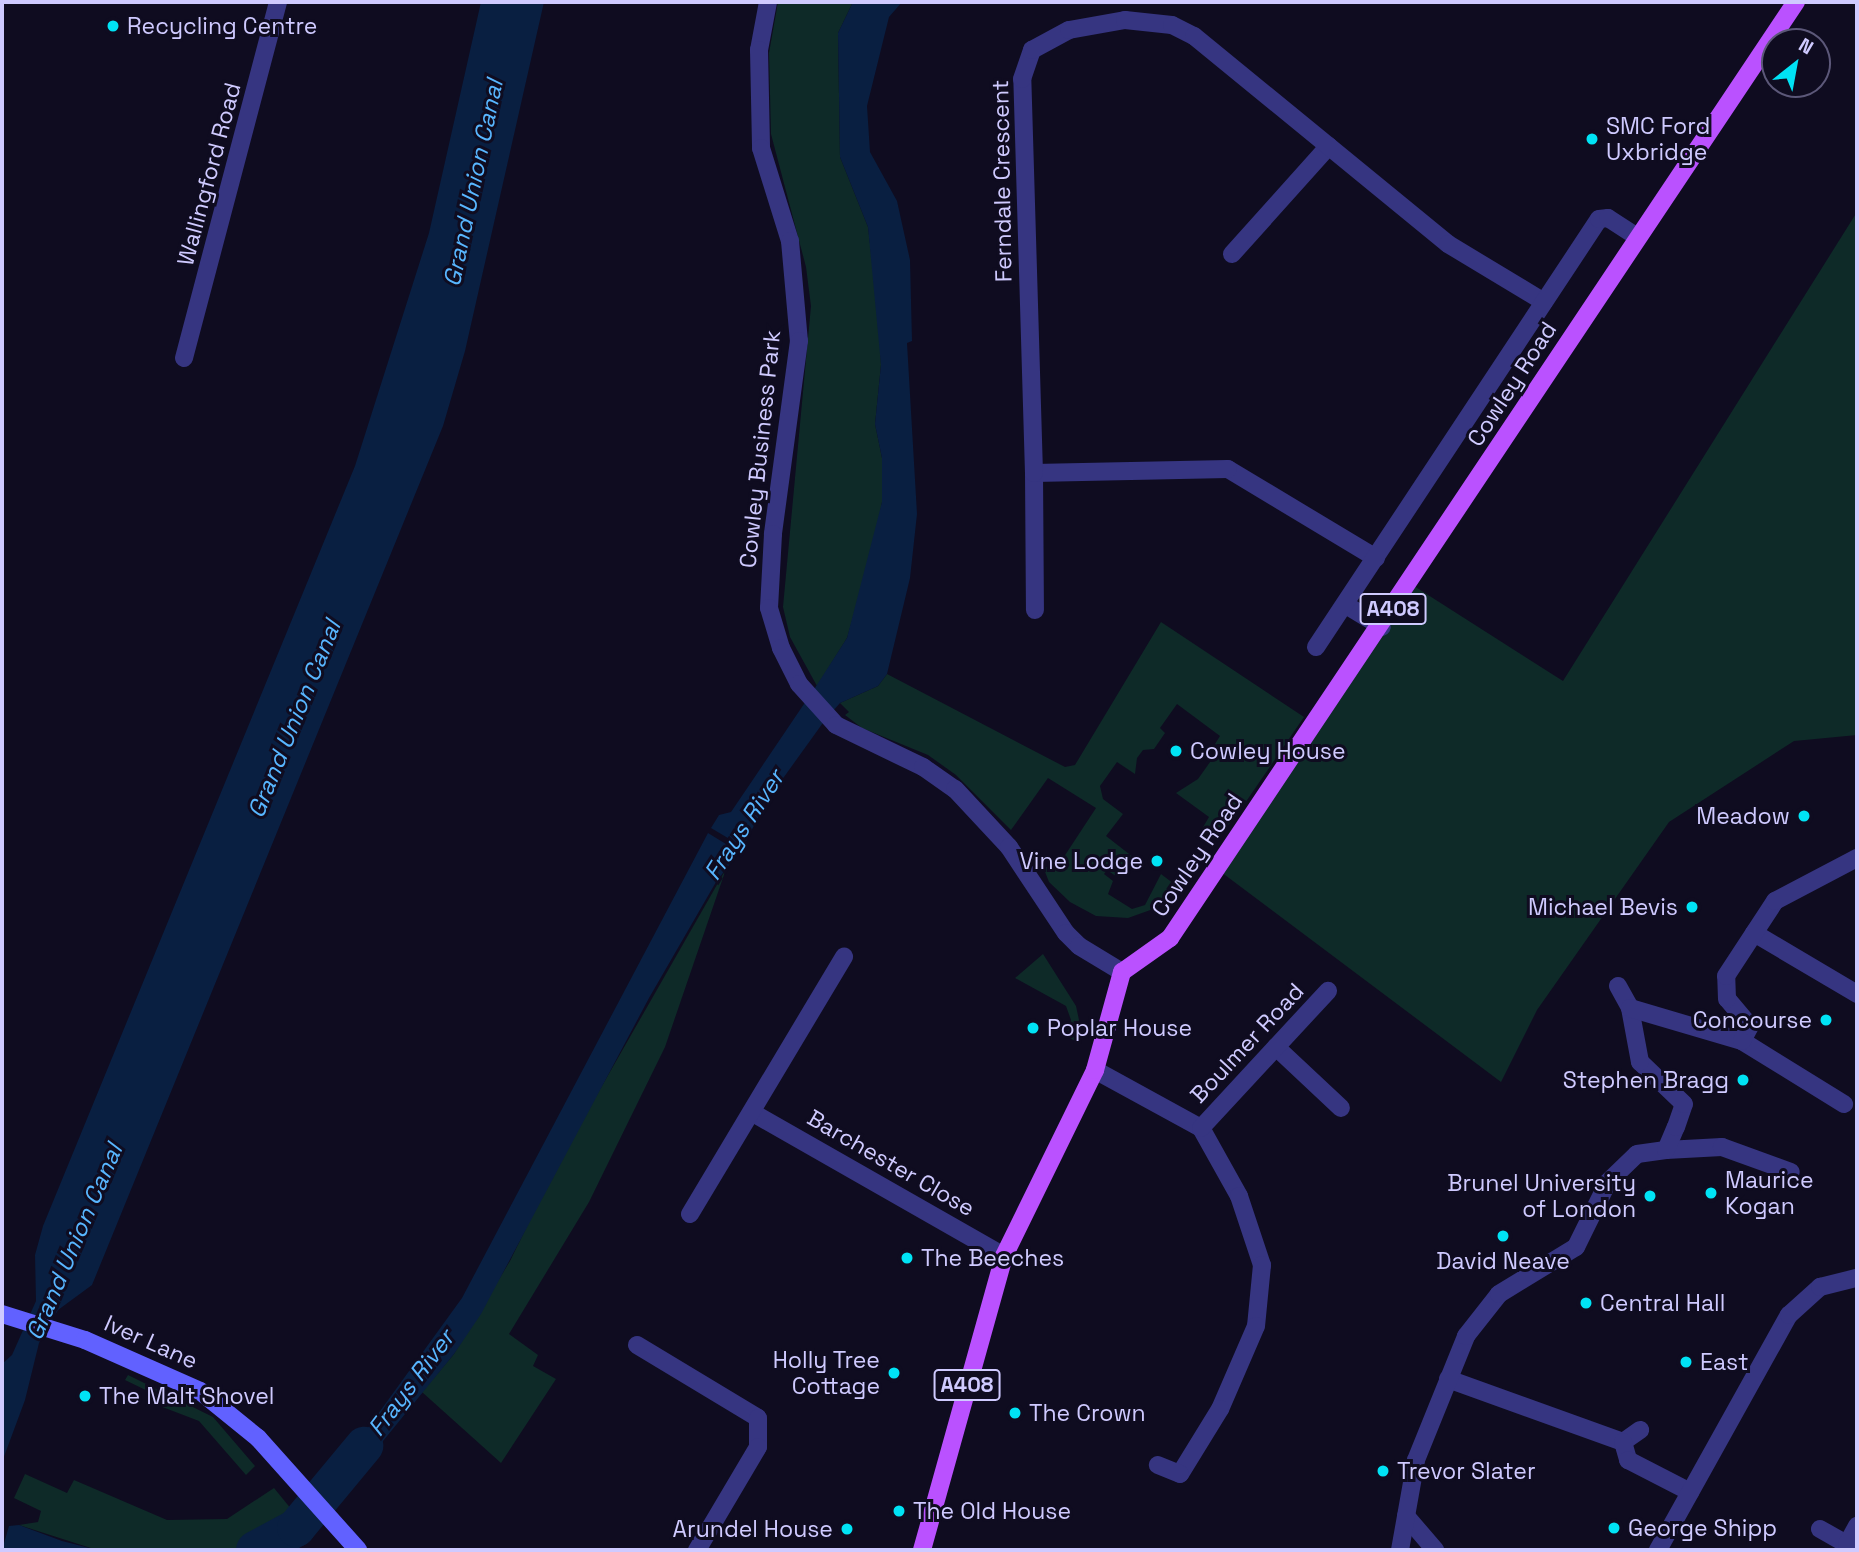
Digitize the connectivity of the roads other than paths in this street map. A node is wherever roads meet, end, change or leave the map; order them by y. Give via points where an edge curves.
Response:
1 (278, 2) edge
2 (768, 2) edge
3 (1796, 2) edge
4 (1329, 146) junction
5 (1637, 237) junction
6 (1232, 254) dead end
7 (1544, 302) junction
8 (184, 358) dead end
9 (1034, 473) junction
10 (1377, 558) junction
11 (1346, 605) junction
12 (1035, 610) dead end
13 (1382, 627) junction
14 (1316, 647) dead end
15 (1857, 858) edge
16 (1754, 933) junction
17 (844, 957) dead end
18 (1122, 972) junction
19 (1618, 985) dead end
20 (1328, 991) dead end
21 (1857, 994) edge
22 (1630, 1008) junction
23 (1742, 1041) junction
24 (1276, 1047) junction
25 (1094, 1070) junction
26 (1844, 1104) dead end
27 (1341, 1108) dead end
28 (753, 1113) junction
29 (1201, 1128) junction
30 (1666, 1150) junction
31 (1791, 1172) dead end
32 (690, 1214) dead end
33 (1004, 1256) junction
34 (1857, 1278) edge
35 (7, 1316) edge
36 (637, 1345) dead end
37 (1448, 1379) junction
38 (1640, 1430) dead end
39 (1623, 1442) junction
40 (1158, 1465) dead end
41 (1690, 1492) junction
42 (1406, 1516) junction
43 (1857, 1525) edge
44 (1820, 1530) dead end
45 (1852, 1547) edge
46 (358, 1550) edge
47 (697, 1550) edge
48 (922, 1550) edge
49 (1400, 1550) edge
50 (1435, 1550) edge
51 (1658, 1550) edge

1 - 8 street, Wallingford Road
2 - 18 street, Cowley Business Park via 759,50 761,148 790,241 799,341 773,534 769,608 781,648 803,689 836,725 923,767 955,789 1009,848 1066,933
3 - 5 main road, Cowley Road / A408
4 - 6 street
4 - 7 street, Ferndale Crescent via 1448,244
4 - 9 street, Ferndale Crescent via 1214,49 1172,25 1105,22 1069,30 1032,50 1021,79
5 - 7 street, Cowley Road via 1608,218 1599,219
5 - 13 main road, Cowley Road / A408
7 - 10 street, Cowley Road
9 - 10 street via 1228,469
9 - 12 street, Ferndale Crescent
10 - 11 street, Cowley Road
11 - 13 street
11 - 14 street, Cowley Road
13 - 18 main road, Cowley Road / A408 via 1170,938
15 - 16 street via 1775,901
16 - 21 street
16 - 23 street via 1726,976 1727,999 1750,1026
17 - 28 street
18 - 25 main road, A408
19 - 22 street
20 - 24 street, Boulmer Road
22 - 23 street
22 - 30 street via 1640,1062 1684,1104
23 - 26 street
24 - 27 street
24 - 29 street, Boulmer Road
25 - 29 street
25 - 33 main road, A408
28 - 32 street
28 - 33 street, Barchester Close
29 - 40 street via 1239,1196 1262,1265 1256,1326 1220,1409 1181,1474
30 - 31 street via 1722,1147
30 - 37 street via 1637,1154 1608,1182 1576,1247 1499,1294 1466,1336
33 - 48 main road, A408
34 - 41 street via 1820,1287 1789,1315
35 - 46 main road, Iver Lane via 67,1333 165,1371 200,1391 229,1411
36 - 47 street via 758,1418 758,1447
37 - 39 street
37 - 42 street via 1416,1460
38 - 39 street
39 - 41 street via 1628,1460
41 - 51 street
42 - 49 street
42 - 50 street
43 - 45 street
44 - 45 street

